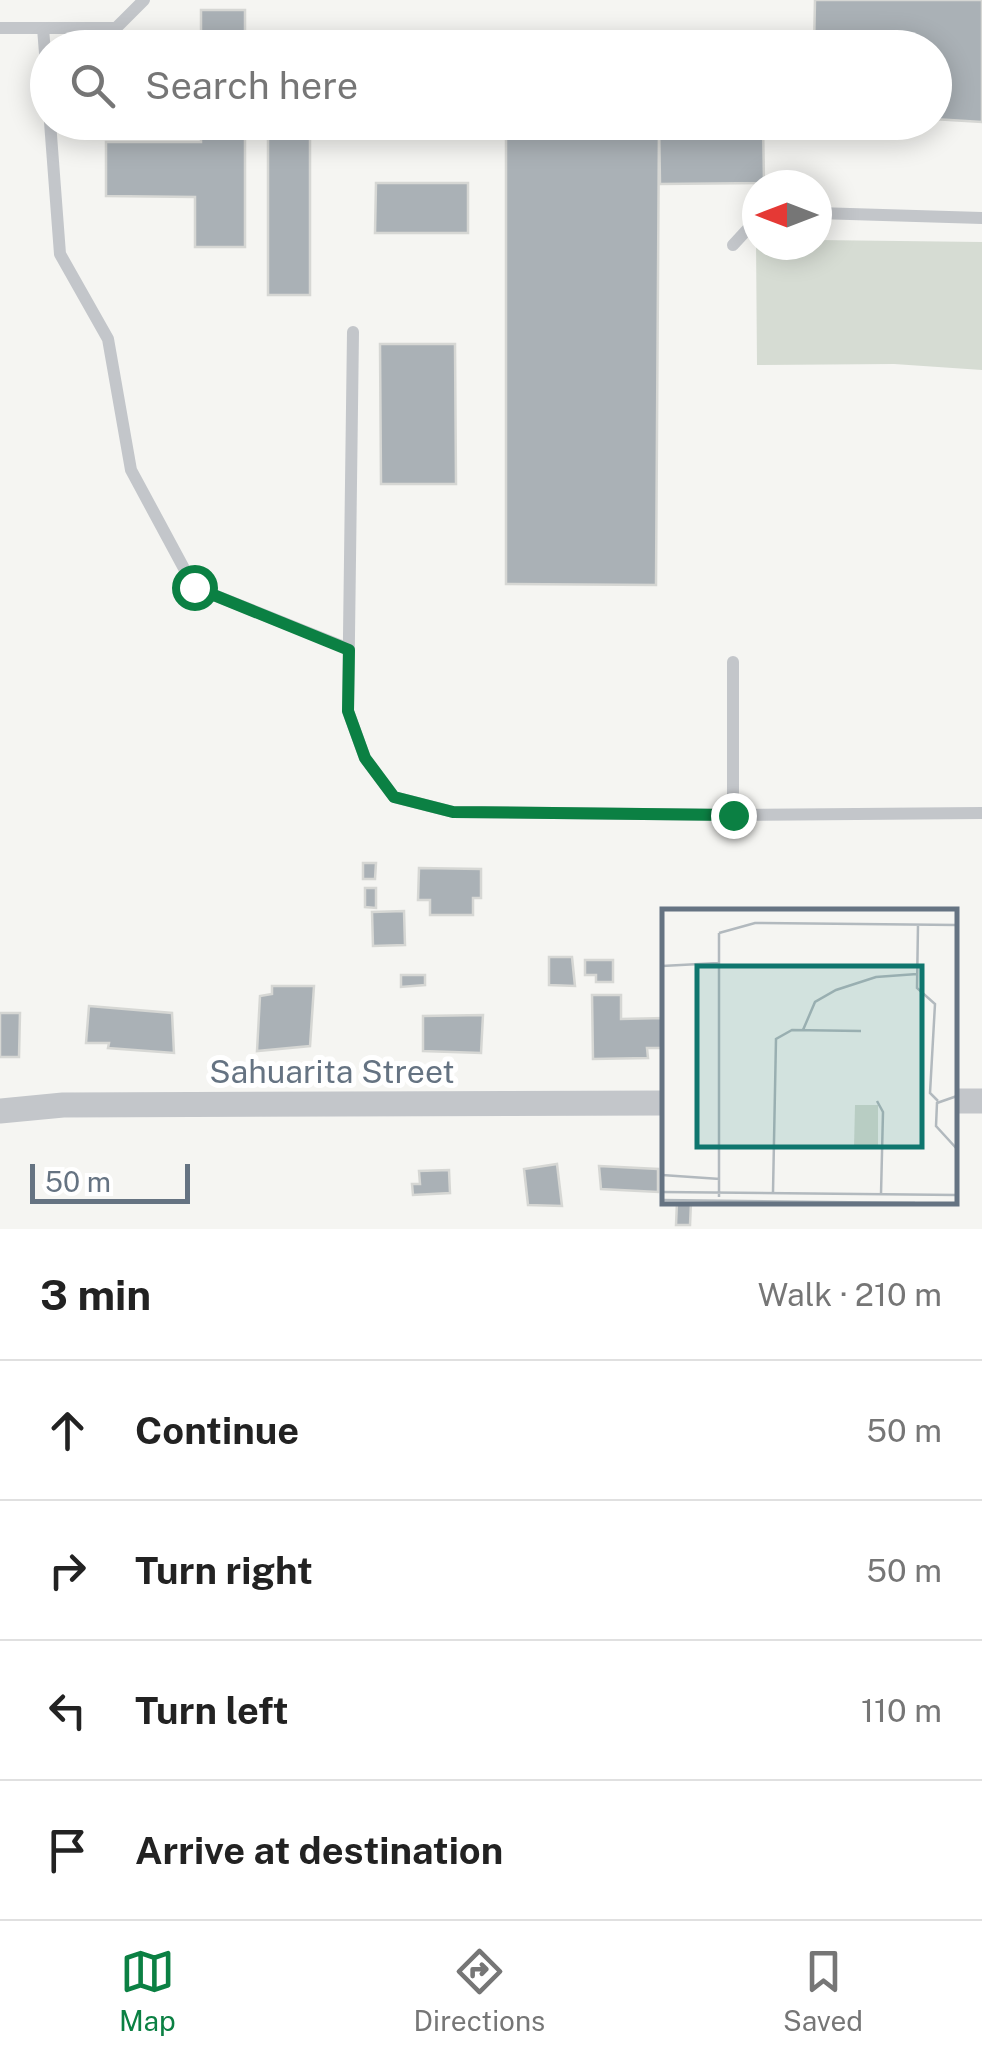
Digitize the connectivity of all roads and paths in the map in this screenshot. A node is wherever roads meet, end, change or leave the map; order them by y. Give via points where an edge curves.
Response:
1 (144, 0) edge
2 (0, 28) edge
3 (43, 28) joint
4 (51, 140) edge
5 (832, 213) edge
6 (982, 218) edge
7 (742, 235) edge
8 (733, 245) dead end
9 (353, 332) dead end
10 (349, 650) junction
11 (733, 662) dead end
12 (982, 813) edge
13 (733, 815) junction
14 (957, 1101) edge
15 (982, 1102) edge
16 (662, 1103) edge
17 (0, 1111) edge

1 - 3 lane via 116,28
2 - 3 lane
4 - 10 lane via 60,254 108,339 131,470 194,587
5 - 6 lane
7 - 8 lane
9 - 10 lane
10 - 13 lane via 348,711 365,758 394,797 453,812
11 - 13 lane
12 - 13 lane
14 - 15 street
16 - 17 street, Sahuarita Street via 63,1105

